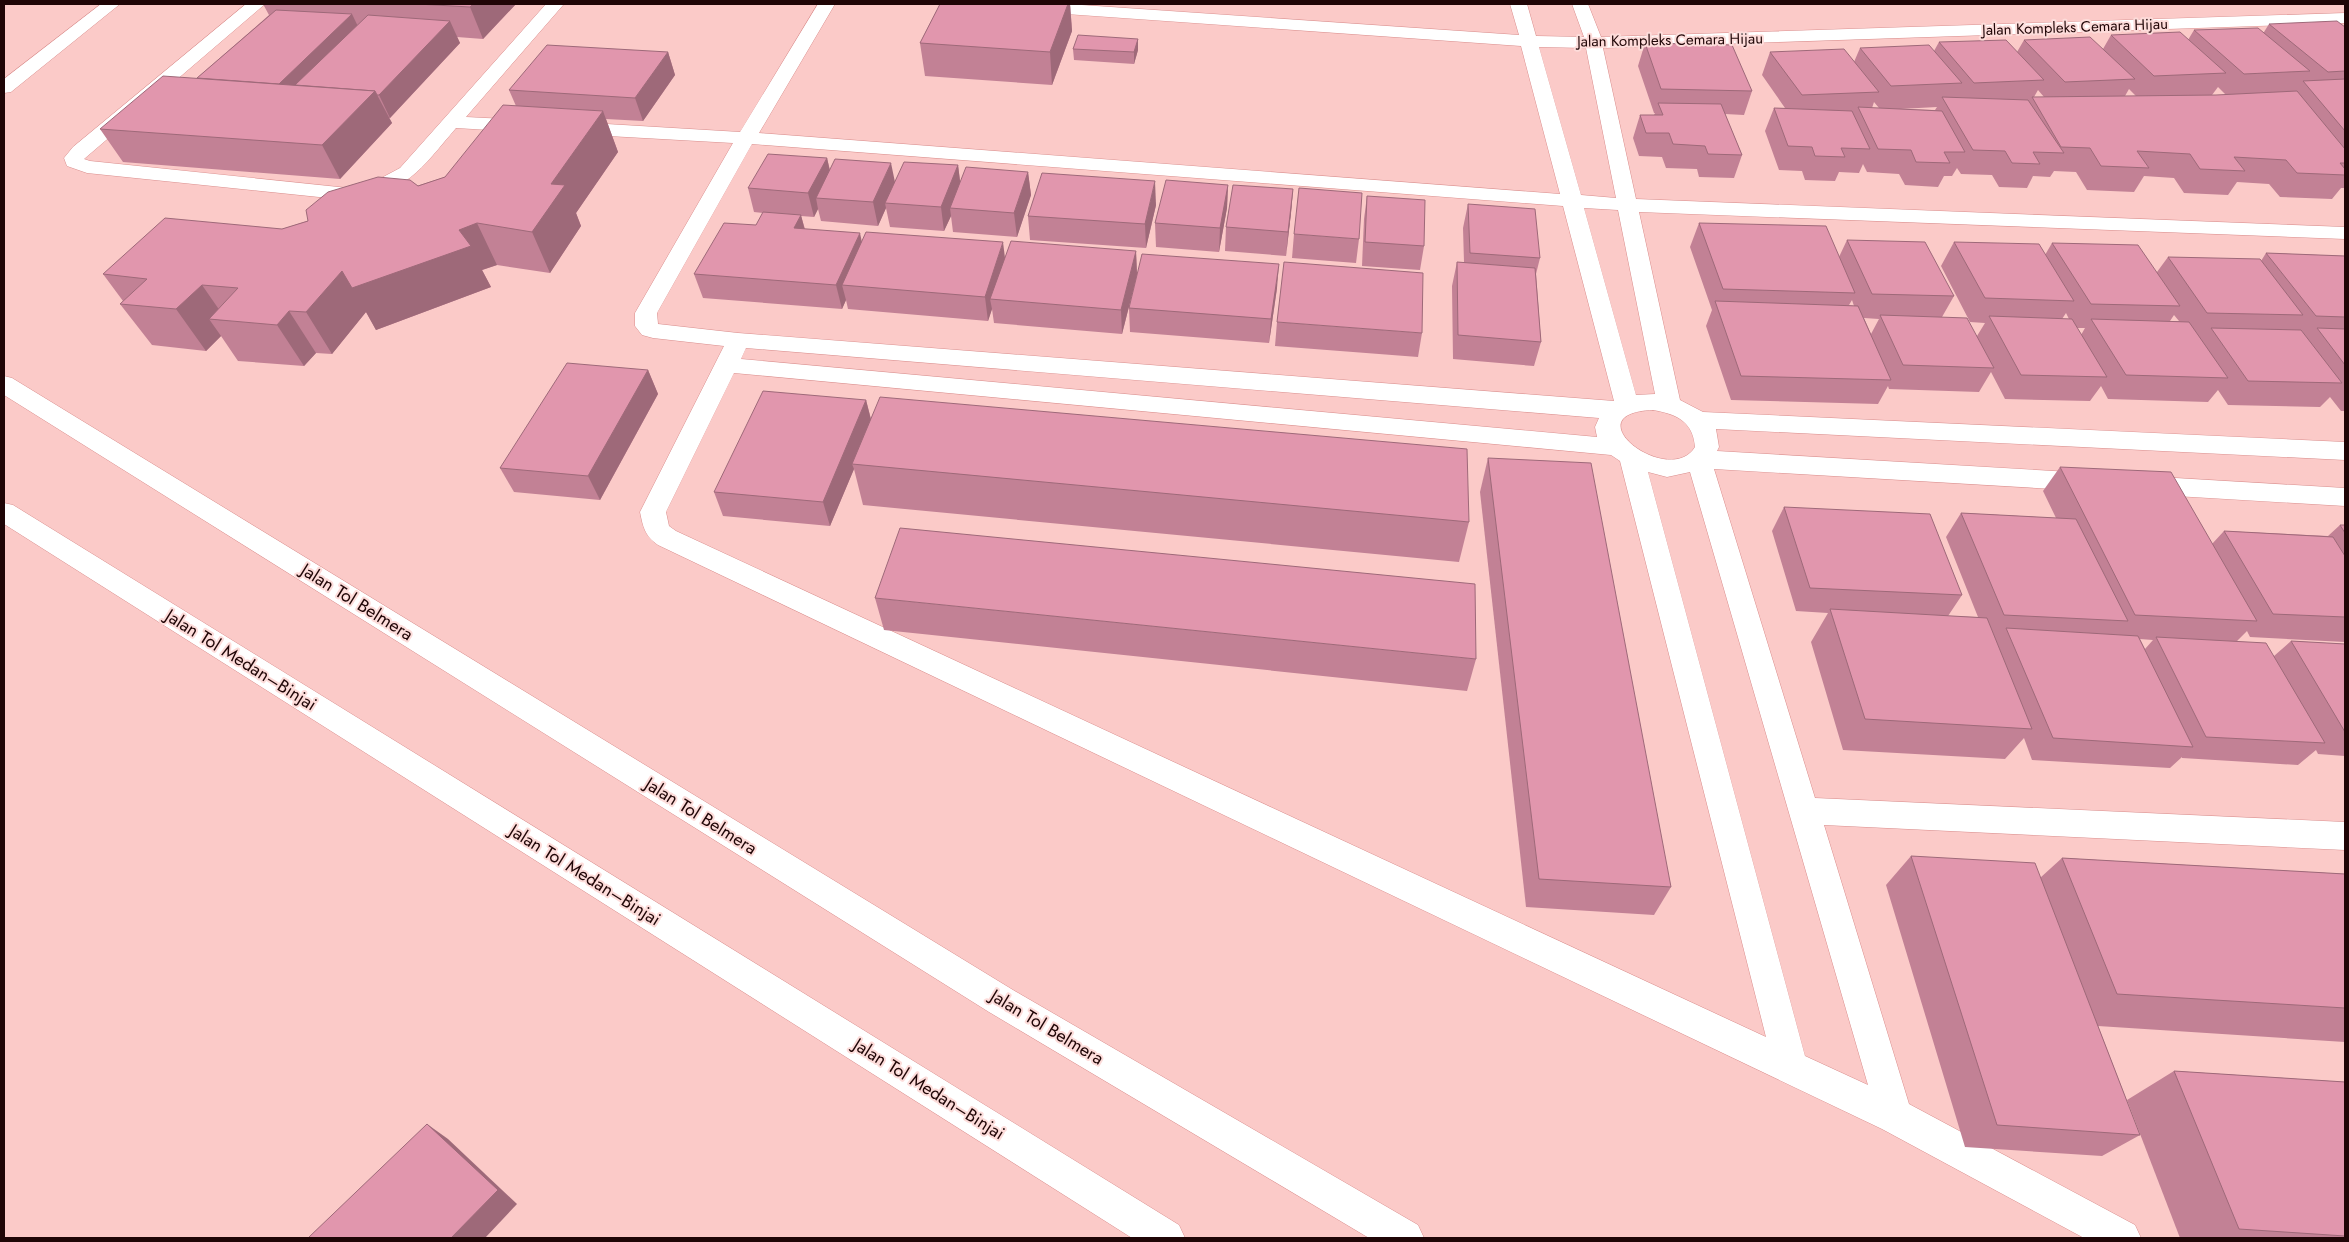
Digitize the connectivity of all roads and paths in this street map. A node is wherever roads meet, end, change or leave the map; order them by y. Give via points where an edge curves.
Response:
1 (111, 4) edge
2 (256, 4) edge
3 (555, 4) edge
4 (826, 4) edge
5 (996, 4) edge
6 (1520, 6) edge
7 (1582, 7) edge
8 (2345, 18) edge
9 (1528, 36) junction
10 (1592, 37) junction
11 (4, 88) edge
12 (451, 122) junction
13 (539, 127) edge
14 (559, 128) edge
15 (746, 138) junction
16 (1572, 200) junction
17 (1627, 204) junction
18 (2345, 233) edge
19 (733, 352) junction
20 (4, 384) edge
21 (1669, 404) junction
22 (1621, 408) junction
23 (1698, 420) junction
24 (2345, 451) edge
25 (1625, 453) junction
26 (1699, 459) junction
27 (2345, 497) edge
28 (4, 512) edge
29 (1805, 812) junction
30 (2345, 836) edge
31 (1791, 1068) junction
32 (1895, 1116) junction
33 (1166, 1238) edge
34 (1404, 1238) edge
35 (2122, 1238) edge

1 - 11 main road
2 - 12 main road via 80,151 74,162 86,167 363,193 394,182 407,172
3 - 12 main road
4 - 15 main road
5 - 9 main road, Jalan Kompleks Cemara Hijau
6 - 9 main road
7 - 10 main road
8 - 10 main road, Jalan Kompleks Cemara Hijau
9 - 10 main road, Jalan Kompleks Cemara Hijau
9 - 16 main road
10 - 17 main road
12 - 13 main road
14 - 15 main road
15 - 16 main road
15 - 19 main road via 651,300 644,322 647,328 662,334
16 - 17 main road
16 - 22 main road
17 - 18 main road
17 - 21 main road
19 - 22 main road
19 - 25 main road
19 - 31 main road via 653,512 657,531 667,538
20 - 34 main road, Jalan Tol Belmera via 1001,1001
21 - 22 main road via 1654,402
21 - 23 main road
22 - 25 main road via 1609,420 1608,428
23 - 24 main road
23 - 26 main road via 1707,434 1707,448
25 - 26 main road via 1650,465 1668,468 1686,466
25 - 31 main road
26 - 27 main road
26 - 29 main road
28 - 33 main road, Jalan Tol Medan–Binjai
29 - 30 main road
29 - 32 main road
31 - 32 main road
32 - 35 main road

